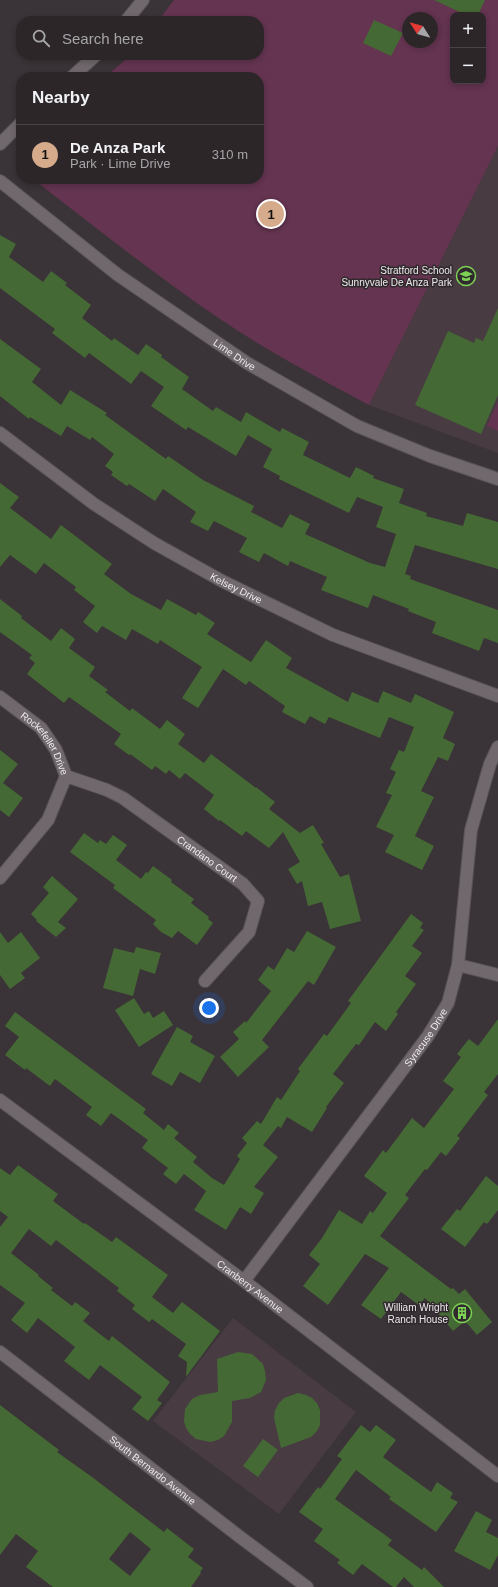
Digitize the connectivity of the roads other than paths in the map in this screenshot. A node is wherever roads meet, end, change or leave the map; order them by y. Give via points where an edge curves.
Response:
1 (143, 0) edge
2 (130, 16) edge
3 (91, 60) edge
4 (77, 72) edge
5 (16, 128) edge
6 (0, 144) edge
7 (0, 181) edge
8 (0, 433) edge
9 (498, 479) edge
10 (498, 696) edge
11 (0, 697) edge
12 (498, 747) edge
13 (66, 776) junction
14 (0, 878) edge
15 (458, 965) junction
16 (498, 975) edge
17 (205, 981) dead end
18 (0, 1100) edge
19 (244, 1281) junction
20 (0, 1352) edge
21 (498, 1476) edge
22 (307, 1587) edge

1 - 2 street
3 - 4 street
5 - 6 street
7 - 9 street, Lime Drive via 118,275 247,363 356,426 430,456
8 - 10 street, Kelsey Drive via 94,504 154,544 222,581 333,635
11 - 13 street, Rockefeller Drive via 41,728 56,750
12 - 15 street, Syracuse Drive via 490,764 471,830
13 - 14 street, Rockefeller Drive via 48,820
13 - 17 street, Crandano Court via 123,798 243,884 258,901 249,932
15 - 16 street
15 - 19 street, Syracuse Drive via 448,1003 428,1036
18 - 19 street, Cranberry Avenue
19 - 21 street, Cranberry Avenue
20 - 22 street, South Bernardo Avenue

